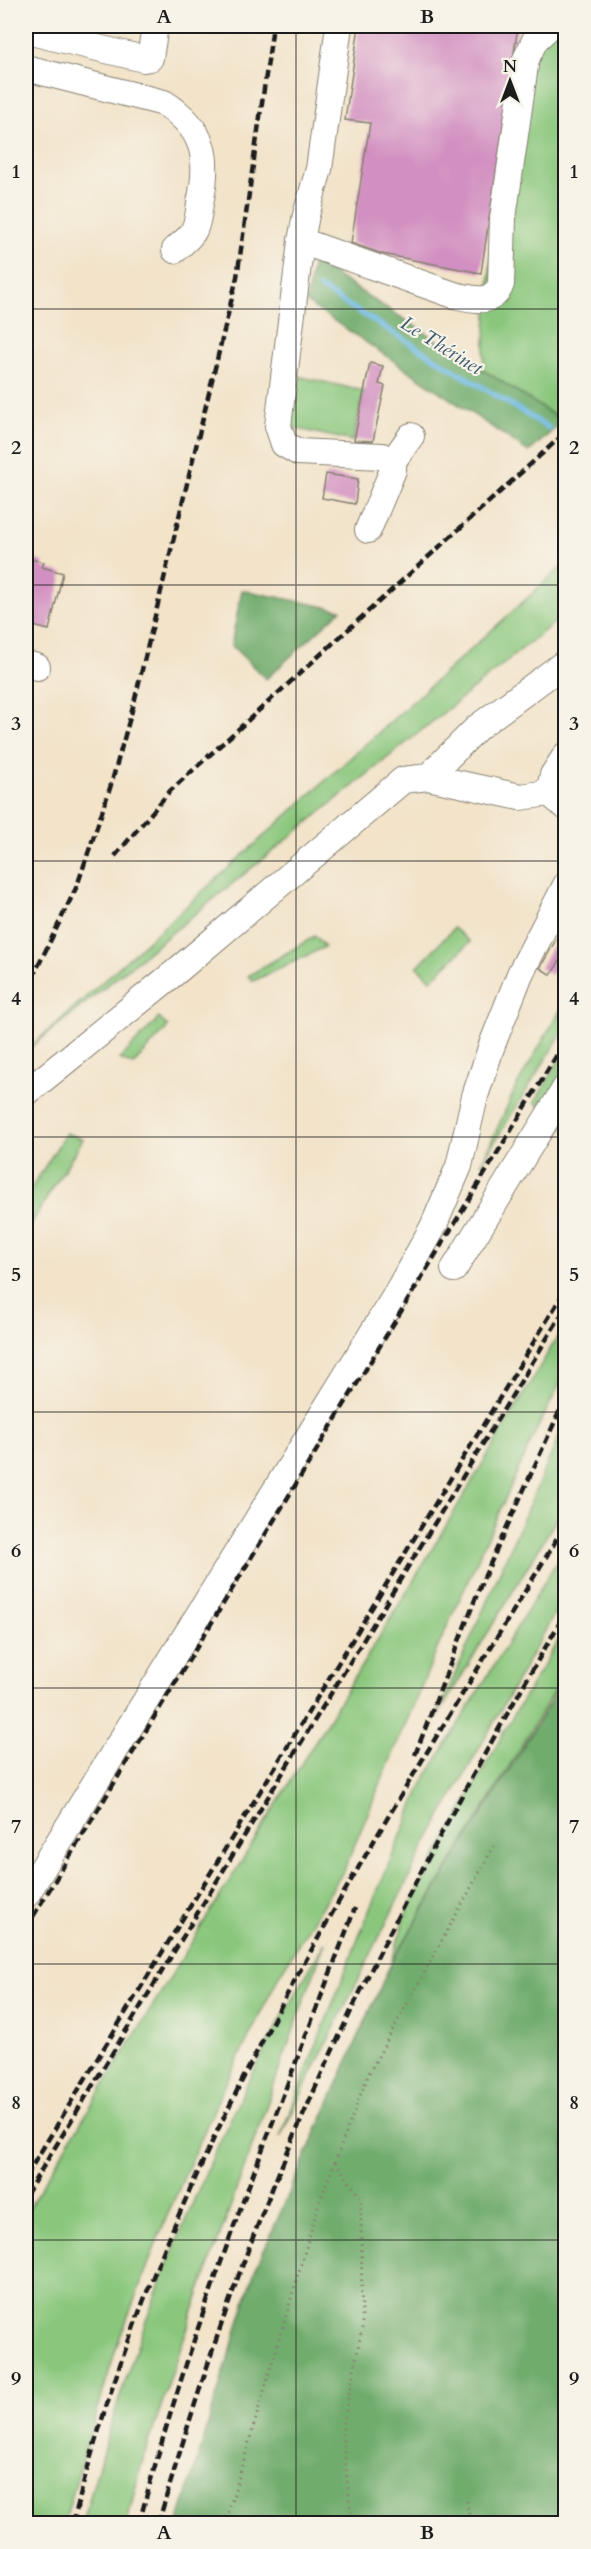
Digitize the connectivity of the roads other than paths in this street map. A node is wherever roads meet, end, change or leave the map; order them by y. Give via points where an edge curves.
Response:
1 (31, 26) edge
2 (155, 26) edge
3 (339, 26) edge
4 (550, 26) edge
5 (26, 68) edge
6 (301, 242) junction
7 (175, 250) dead end
8 (411, 436) dead end
9 (393, 461) junction
10 (368, 530) dead end
11 (566, 662) edge
12 (566, 755) edge
13 (428, 777) junction
14 (557, 800) edge
15 (566, 885) edge
16 (566, 1087) edge
17 (26, 1093) edge
18 (454, 1269) dead end
19 (26, 1895) edge

1 - 2 lane via 35,33 144,59 150,58
3 - 6 lane via 319,169
4 - 6 lane via 536,40 526,59 505,201 503,276 498,292 484,300 454,295
5 - 7 lane via 165,103 180,113 193,129 206,158 207,175 194,232
6 - 9 lane via 279,415 280,436 290,450 298,452 382,456
8 - 9 lane
9 - 10 lane via 393,470
11 - 13 lane via 478,727
12 - 14 lane via 553,775
13 - 14 lane via 520,797
13 - 17 lane via 403,780
15 - 19 lane via 520,974 492,1045 459,1166 433,1227 394,1298
16 - 18 lane

